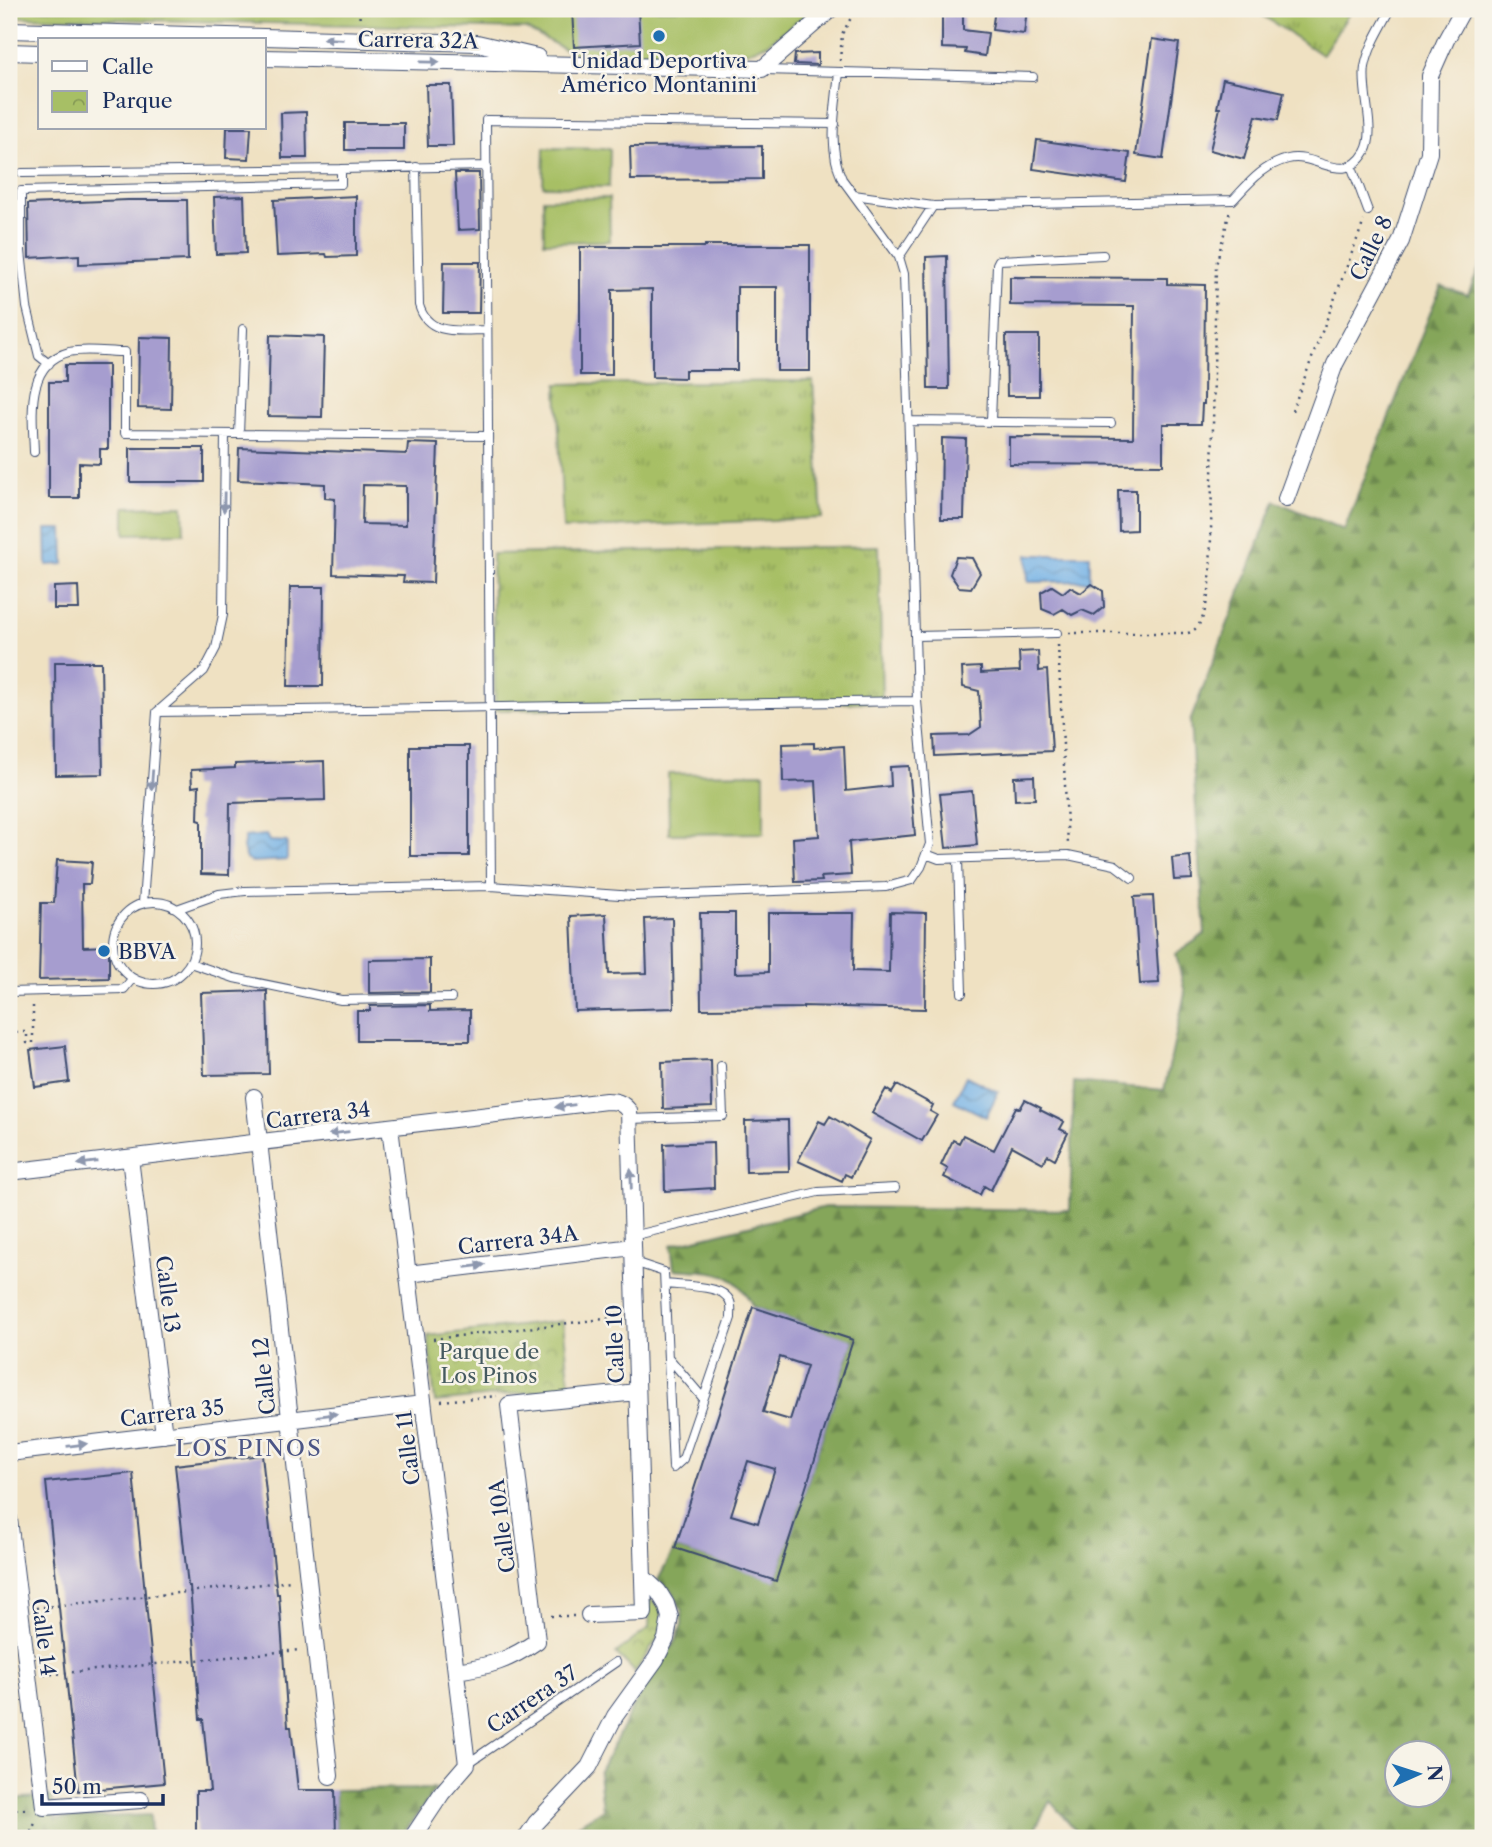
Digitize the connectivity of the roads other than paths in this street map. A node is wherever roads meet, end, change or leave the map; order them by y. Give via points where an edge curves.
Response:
1 (831, 9) edge
2 (1391, 9) edge
3 (1463, 9) edge
4 (9, 30) edge
5 (9, 52) edge
6 (38, 52) edge
7 (266, 58) edge
8 (570, 65) junction
9 (762, 69) junction
10 (839, 72) junction
11 (1034, 77) dead end
12 (835, 124) junction
13 (1351, 165) junction
14 (486, 166) junction
15 (416, 167) junction
16 (341, 169) junction
17 (22, 173) dead end
18 (854, 195) junction
19 (933, 206) junction
20 (1368, 211) road end
21 (1103, 255) dead end
22 (899, 257) junction
23 (243, 328) dead end
24 (487, 330) junction
25 (48, 364) junction
26 (909, 421) junction
27 (991, 421) junction
28 (1111, 423) dead end
29 (225, 434) junction
30 (239, 434) junction
31 (488, 436) junction
32 (34, 452) dead end
33 (1286, 499) dead end
34 (1058, 633) road end
35 (915, 636) junction
36 (917, 701) junction
37 (489, 708) junction
38 (157, 712) junction
39 (926, 854) junction
40 (958, 859) junction
41 (1132, 878) dead end
42 (491, 886) junction
43 (143, 903) junction
44 (177, 909) junction
45 (190, 964) junction
46 (132, 979) junction
47 (9, 992) edge
48 (962, 993) dead end
49 (452, 998) dead end
50 (721, 1066) dead end
51 (254, 1097) dead end
52 (629, 1115) junction
53 (390, 1127) junction
54 (260, 1143) junction
55 (130, 1158) junction
56 (9, 1172) edge
57 (895, 1188) dead end
58 (633, 1248) junction
59 (408, 1274) junction
60 (665, 1284) junction
61 (668, 1356) junction
62 (637, 1392) junction
63 (703, 1398) junction
64 (423, 1404) junction
65 (290, 1420) junction
66 (164, 1435) junction
67 (9, 1453) edge
68 (9, 1519) edge
69 (643, 1577) junction
70 (589, 1615) road end
71 (616, 1662) dead end
72 (456, 1671) junction
73 (467, 1765) junction
74 (330, 1776) dead end
75 (141, 1800) dead end
76 (412, 1838) edge
77 (526, 1838) edge

1 - 9 street
2 - 13 lane via 1365,68 1368,144
3 - 33 street, Calle 8 via 1430,76 1429,153 1401,241 1335,364
8 -> 4 street, Carrera 32A via 477,43
5 - 6 street
7 -> 8 street, Carrera 32A
8 - 9 street, Carrera 32A
9 - 10 lane
10 - 11 lane
10 - 12 lane
12 - 14 lane via 486,120
12 - 18 lane via 836,165
13 - 19 lane via 1337,169 1303,158 1284,160 1256,175 1233,200
13 - 20 lane
14 - 15 lane
14 - 24 lane
15 - 16 lane
15 - 24 lane via 422,314 435,328
16 - 17 lane
16 - 25 lane via 341,184 21,191 27,307 39,356
18 - 19 lane
18 - 22 lane
19 - 22 lane
21 - 27 lane via 999,260
22 - 26 lane via 904,274
23 - 30 lane
24 - 31 lane
25 - 29 lane via 71,351 125,352 125,433
25 - 32 lane via 33,387
26 - 27 lane
26 - 35 lane
27 - 28 lane
29 - 30 lane
29 -> 38 lane via 223,615 216,648 204,671
30 - 31 lane
31 - 37 lane
34 - 35 lane
35 - 36 lane
36 - 37 lane
36 - 39 lane via 930,844
37 - 38 lane
37 - 42 lane
38 -> 43 lane
39 - 40 lane
39 - 42 lane via 912,880 886,887 634,896
40 - 41 lane via 1068,855 1115,865
40 - 48 lane
42 - 44 lane via 245,891 219,894
43 - 44 lane via 166,903
43 - 46 lane via 122,916 112,937 116,961
44 - 45 lane via 192,928
45 - 46 lane via 170,982 144,984
45 - 49 lane via 341,1000
46 - 47 lane via 124,989
50 - 52 lane via 723,1116
51 - 54 street, Calle 12
52 -> 53 street, Carrera 34 via 617,1101 606,1101
58 -> 52 street, Calle 10
53 -> 54 street, Carrera 34
53 - 59 street, Calle 11
54 - 55 street, Carrera 34
54 - 65 street, Calle 12
55 -> 56 street, Carrera 34
55 - 66 street, Calle 13
57 - 58 lane via 818,1192
59 -> 58 street, Carrera 34A
58 - 60 lane via 664,1272
58 - 62 street, Calle 10
59 - 64 street, Calle 11
60 - 61 lane
60 - 63 lane via 717,1290 732,1304 732,1318
61 - 63 lane
61 - 63 lane via 673,1468 682,1459
62 - 69 street, Calle 10
62 - 72 street, Calle 10A via 509,1405 537,1641 504,1662
65 -> 64 street, Carrera 35
64 - 72 street, Calle 11
65 - 66 street, Carrera 35
65 - 74 street, Calle 12
67 -> 66 street, Carrera 35
68 - 75 street, Calle 14 via 44,1807
69 - 70 street, Calle 10 via 644,1614
69 - 77 street via 667,1604 666,1639 615,1716 589,1767
71 - 73 lane, Carrera 37
72 - 73 street, Calle 11
73 - 76 street

